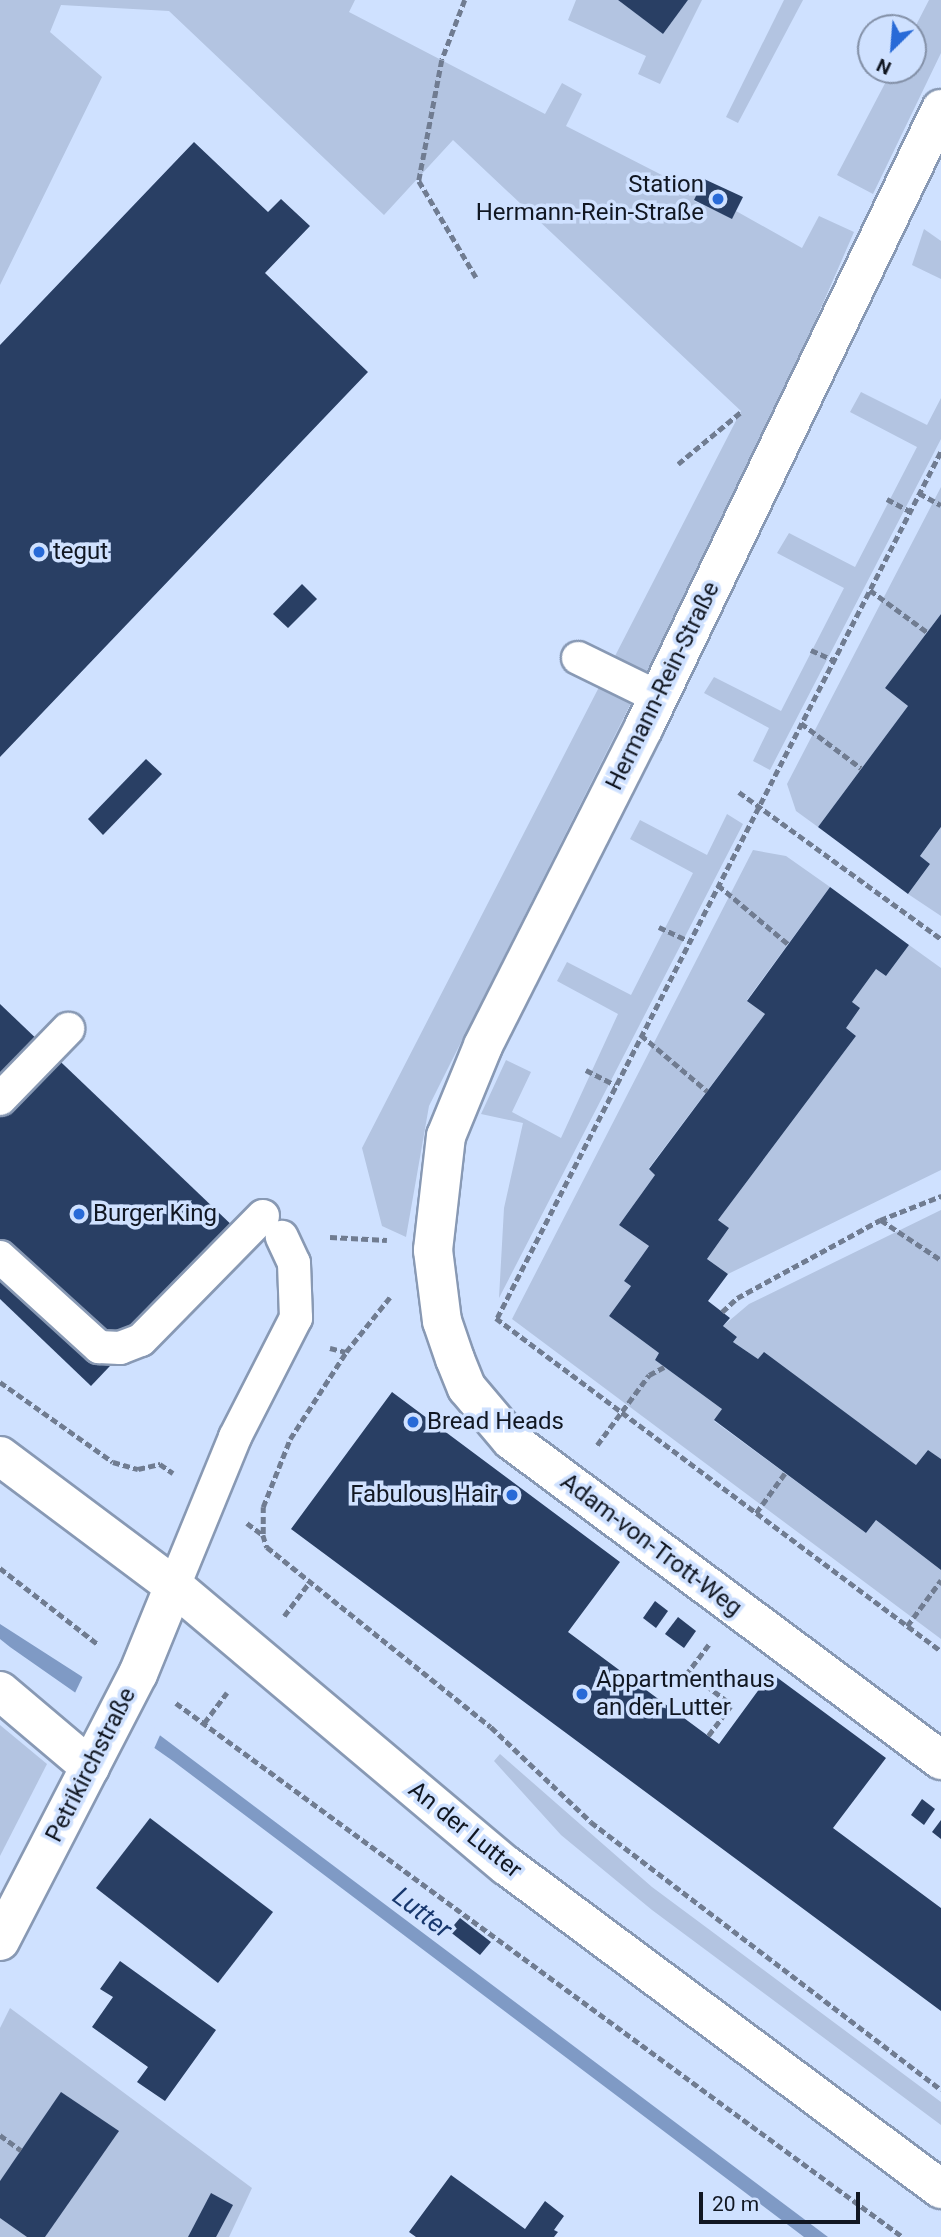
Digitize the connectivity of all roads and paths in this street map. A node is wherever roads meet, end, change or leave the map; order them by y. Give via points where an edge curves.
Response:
1 (465, 0) edge
2 (941, 109) edge
3 (476, 277) dead end
4 (941, 450) edge
5 (919, 493) junction
6 (887, 499) dead end
7 (941, 505) edge
8 (910, 511) junction
9 (870, 590) junction
10 (927, 632) dead end
11 (811, 650) dead end
12 (578, 658) dead end
13 (833, 660) junction
14 (658, 697) junction
15 (801, 723) junction
16 (862, 768) dead end
17 (739, 792) dead end
18 (759, 806) junction
19 (718, 885) junction
20 (659, 926) dead end
21 (941, 939) edge
22 (689, 942) junction
23 (788, 944) dead end
24 (68, 1029) dead end
25 (641, 1035) junction
26 (586, 1070) dead end
27 (615, 1085) junction
28 (707, 1091) dead end
29 (0, 1099) edge
30 (941, 1196) edge
31 (880, 1220) junction
32 (0, 1256) edge
33 (941, 1260) edge
34 (434, 1276) junction
35 (722, 1312) dead end
36 (497, 1318) junction
37 (664, 1367) dead end
38 (0, 1382) edge
39 (621, 1412) junction
40 (0, 1457) edge
41 (785, 1474) dead end
42 (568, 1483) junction
43 (210, 1498) junction
44 (756, 1513) junction
45 (263, 1535) junction
46 (0, 1568) edge
47 (941, 1580) edge
48 (174, 1586) junction
49 (907, 1626) junction
50 (717, 1634) dead end
51 (941, 1651) edge
52 (134, 1680) junction
53 (0, 1691) edge
54 (709, 1736) dead end
55 (94, 1758) junction
56 (941, 1760) edge
57 (0, 1941) edge
58 (941, 2090) edge
59 (0, 2135) edge
60 (22, 2150) dead end
61 (941, 2189) edge
62 (903, 2237) edge

1 - 3 path via 442,60 419,181
2 - 14 street, Hermann-Rein-Straße
4 - 5 path
5 - 7 path
5 - 8 path
6 - 8 path
8 - 9 path
9 - 10 path
9 - 13 path
11 - 13 path
12 - 14 lane
13 - 15 path
14 - 34 street, Hermann-Rein-Straße via 483,1046 451,1125 433,1224
15 - 16 path
15 - 18 path
17 - 18 path
18 - 19 path
18 - 21 path
19 - 22 path
19 - 23 path
20 - 22 path
22 - 25 path
24 - 29 lane
25 - 27 path
25 - 28 path
26 - 27 path
27 - 36 path
30 - 31 path
31 - 33 path
31 - 35 path via 737,1298
32 - 43 lane via 99,1347 120,1348 141,1340 272,1226 294,1263 296,1318
34 - 36 path
34 - 42 street, Adam-von-Trott-Weg via 442,1321 467,1388 511,1440
34 - 45 path via 420,1266 346,1352 290,1439 263,1507
36 - 39 path
37 - 39 path via 649,1375
38 - 43 path via 113,1462 138,1469 160,1464
39 - 42 path
39 - 44 path
40 - 48 street, An der Lutter
41 - 44 path
42 - 56 street, Adam-von-Trott-Weg
43 - 45 path
43 - 48 lane
44 - 49 path
45 - 58 path via 267,1547 491,1727 592,1822
46 - 52 path
47 - 49 path
48 - 52 street, Petrikirchstraße
48 - 61 street, An der Lutter via 507,1866
49 - 51 path
50 - 54 path via 689,1672 732,1704
52 - 55 street, Petrikirchstraße
52 - 62 path
53 - 55 street
55 - 57 street, Petrikirchstraße
59 - 60 path

